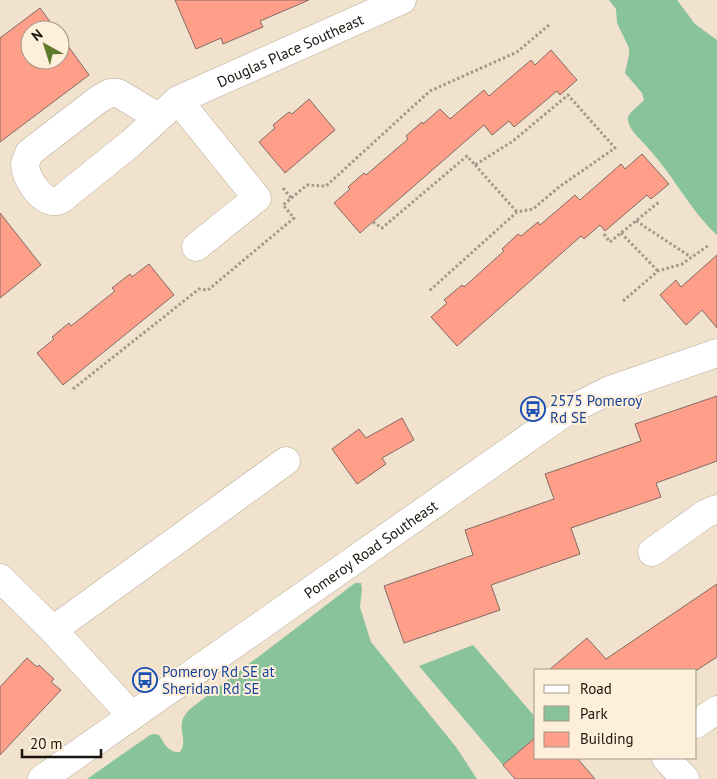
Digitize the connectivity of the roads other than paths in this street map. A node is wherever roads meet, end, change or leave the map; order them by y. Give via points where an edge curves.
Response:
1 (402, 0) edge
2 (168, 108) junction
3 (196, 247) dead end
4 (717, 354) edge
5 (286, 461) dead end
6 (717, 509) edge
7 (652, 552) dead end
8 (0, 578) edge
9 (53, 630) junction
10 (717, 710) edge
11 (132, 716) junction
12 (697, 723) edge
13 (667, 759) edge
14 (42, 779) edge
15 (685, 779) edge

1 - 2 street, Douglas Place Southeast
2 - 2 street via 64,198 56,201 47,199 30,180 25,162 29,153 110,93
2 - 3 street via 257,198
4 - 11 street, Pomeroy Road Southeast via 610,390 569,410
5 - 9 street
6 - 7 street
8 - 9 street
9 - 11 street
10 - 12 street
11 - 14 street, Pomeroy Road Southeast
13 - 15 street

